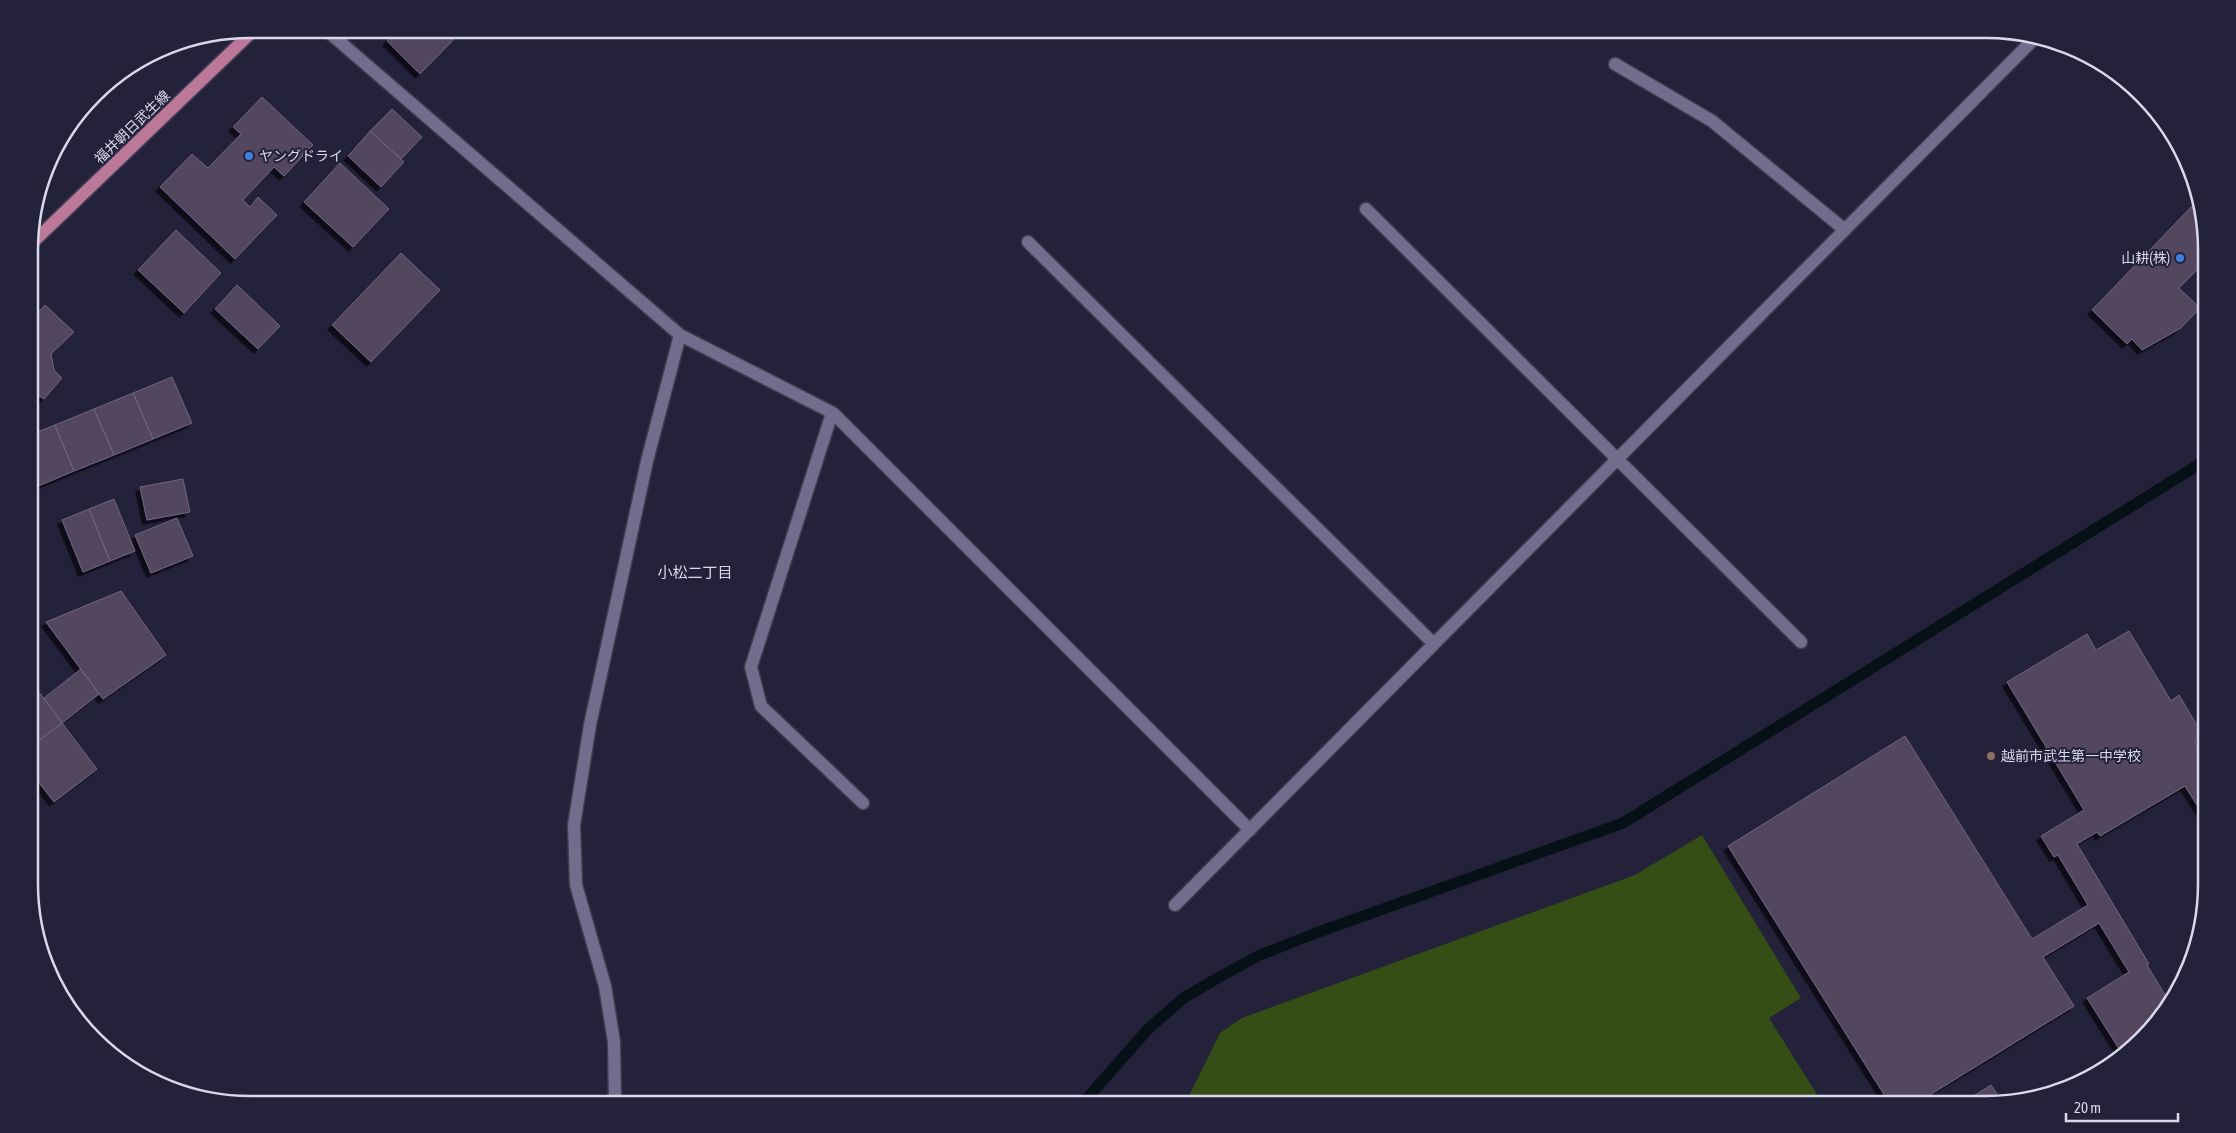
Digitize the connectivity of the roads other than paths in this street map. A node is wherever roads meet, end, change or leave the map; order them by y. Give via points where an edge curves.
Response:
1 (246, 38) edge
2 (335, 38) edge
3 (2030, 43) edge
4 (1616, 64) dead end
5 (1366, 209) dead end
6 (1845, 230) junction
7 (38, 237) edge
8 (1028, 242) dead end
9 (680, 335) junction
10 (832, 413) junction
11 (1618, 459) junction
12 (1801, 642) dead end
13 (1434, 644) junction
14 (863, 802) dead end
15 (1250, 830) junction
16 (1175, 905) dead end
17 (615, 1096) edge

1 - 7 main road, 福井朝日武生線
2 - 9 street
3 - 6 street
4 - 6 street via 1712,121
5 - 11 street
6 - 11 street
8 - 13 street
9 - 10 street
9 - 17 street via 647,462 590,725 574,825 576,885 605,986 614,1042
10 - 14 street via 751,667 761,706
10 - 15 street
11 - 12 street
11 - 13 street
13 - 15 street
15 - 16 street

